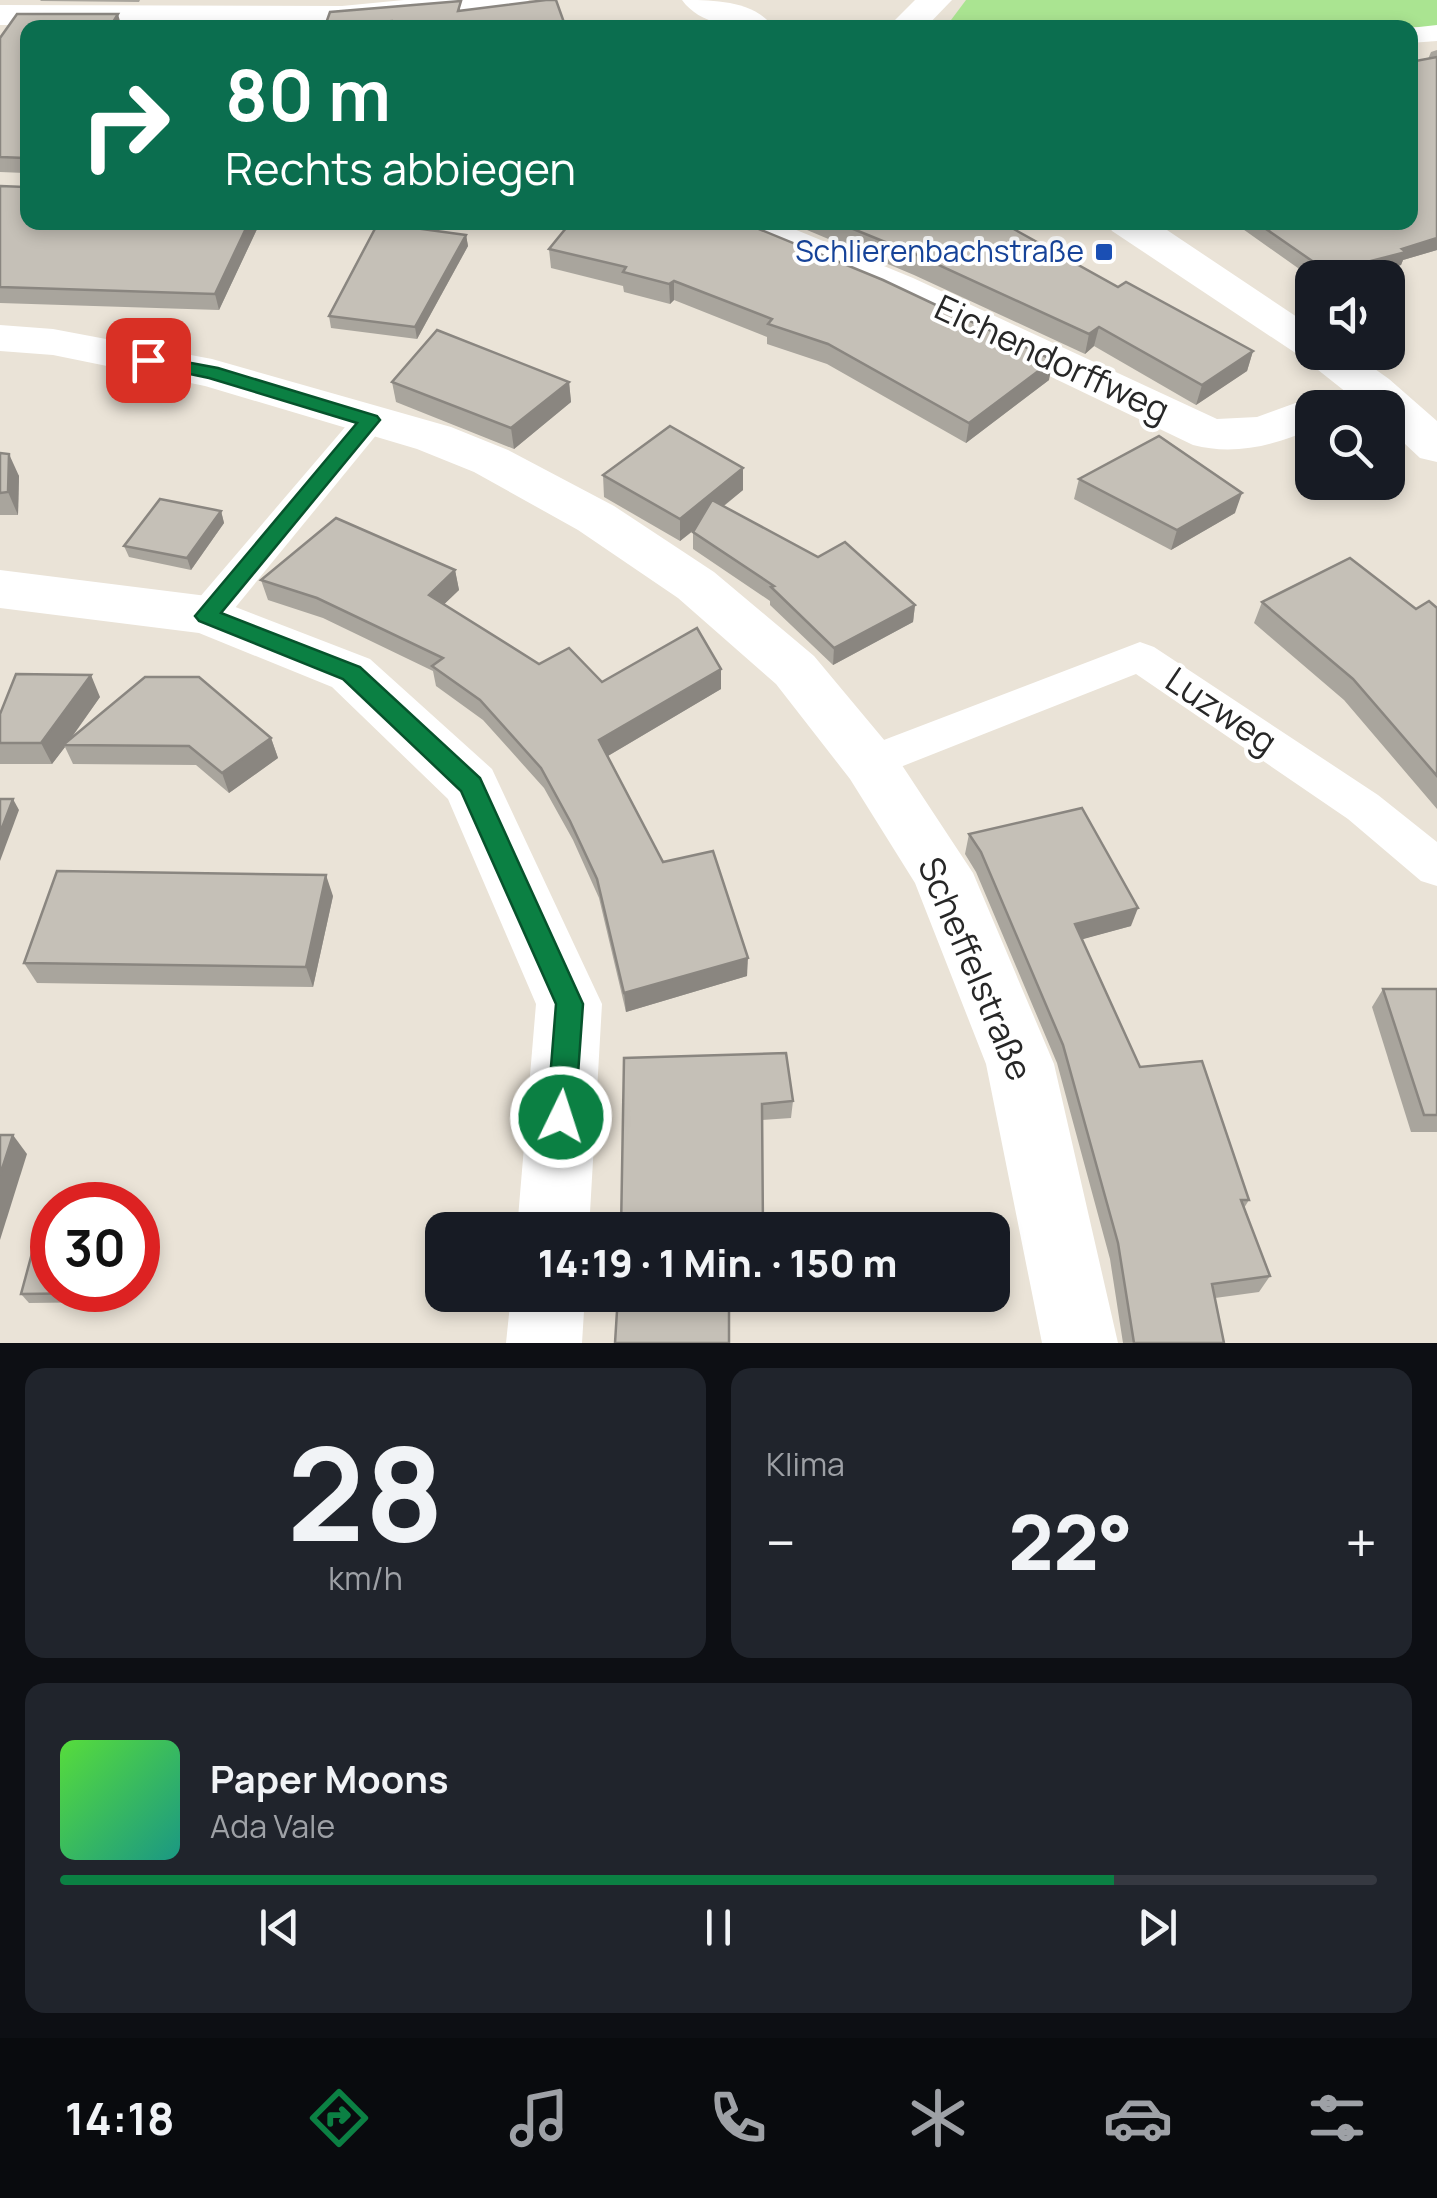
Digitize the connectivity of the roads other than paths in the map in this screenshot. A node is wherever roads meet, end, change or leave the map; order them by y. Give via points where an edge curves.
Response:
1 (512, 0) edge
2 (699, 0) edge
3 (935, 0) edge
4 (0, 15) edge
5 (740, 20) edge
6 (913, 20) edge
7 (760, 230) edge
8 (1139, 230) edge
9 (1295, 335) edge
10 (0, 338) edge
11 (1346, 370) edge
12 (1373, 390) edge
13 (1405, 418) edge
14 (1295, 419) edge
15 (370, 420) junction
16 (1437, 447) edge
17 (0, 589) edge
18 (206, 616) junction
19 (870, 763) junction
20 (1437, 868) edge
21 (554, 1212) edge
22 (547, 1312) edge
23 (544, 1343) edge
24 (1080, 1343) edge

1 - 4 street via 342,16
2 - 5 street
3 - 6 street
7 - 14 street, Eichendorffweg via 898,286 1210,434 1263,432
8 - 9 street
10 - 15 street, Scheffelstraße via 212,372
11 - 12 street
13 - 16 street
15 - 18 lane
15 - 19 street, Scheffelstraße via 491,461 596,518 696,585 796,670
17 - 18 street
18 - 21 street via 352,673 471,785 570,1004
19 - 20 lane, Luzweg via 1140,657 1362,807
19 - 24 street, Scheffelstraße via 942,873 1020,1064
22 - 23 street

